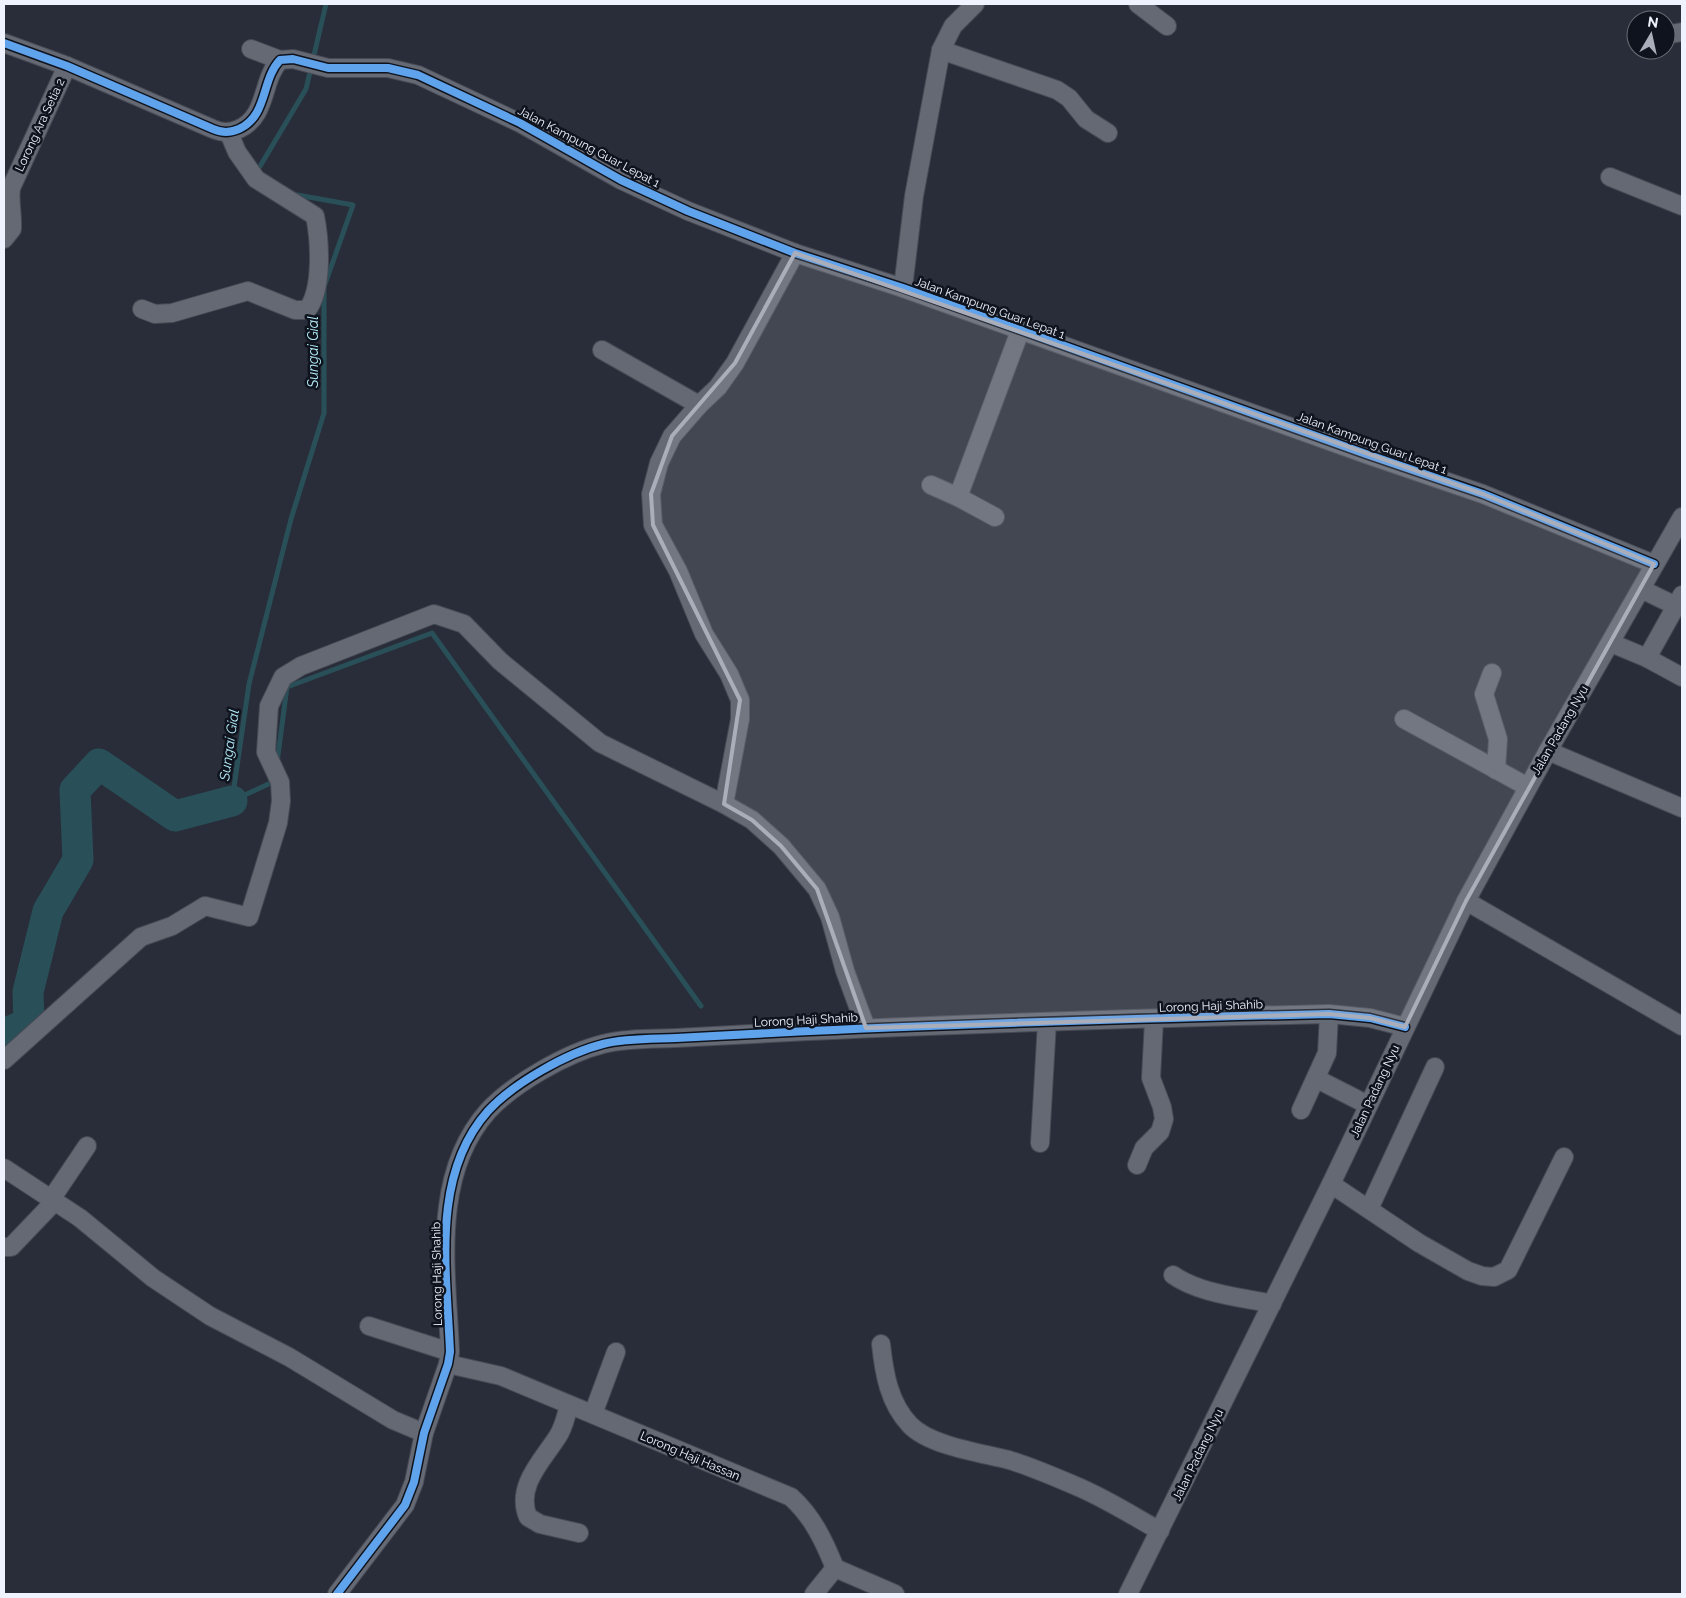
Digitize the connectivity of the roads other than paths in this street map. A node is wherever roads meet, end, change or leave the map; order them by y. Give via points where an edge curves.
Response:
1 (975, 4) edge
2 (1138, 4) edge
3 (1167, 26) dead end
4 (4, 43) edge
5 (251, 49) dead end
6 (941, 50) junction
7 (280, 60) junction
8 (67, 66) junction
9 (229, 133) junction
10 (1108, 133) dead end
11 (1610, 177) dead end
12 (1682, 206) edge
13 (4, 239) edge
14 (795, 253) junction
15 (903, 288) junction
16 (142, 309) dead end
17 (1020, 331) junction
18 (602, 350) dead end
19 (699, 405) junction
20 (931, 485) dead end
21 (958, 497) junction
22 (995, 517) dead end
23 (1682, 517) edge
24 (1654, 564) junction
25 (1641, 589) junction
26 (1679, 601) edge
27 (1611, 643) junction
28 (1647, 658) junction
29 (1492, 673) dead end
30 (1682, 677) edge
31 (1404, 719) dead end
32 (1548, 751) junction
33 (1496, 770) junction
34 (1528, 787) junction
35 (724, 804) junction
36 (1682, 808) edge
37 (1466, 901) junction
38 (1329, 1014) junction
39 (1154, 1020) junction
40 (1047, 1022) junction
41 (1682, 1026) edge
42 (1405, 1027) junction
43 (866, 1028) junction
44 (4, 1060) edge
45 (1436, 1067) dead end
46 (1317, 1079) junction
47 (1368, 1105) junction
48 (1301, 1110) dead end
49 (1040, 1143) dead end
50 (87, 1146) dead end
51 (1564, 1157) dead end
52 (1138, 1165) dead end
53 (4, 1168) edge
54 (1331, 1184) junction
55 (53, 1199) junction
56 (1368, 1209) junction
57 (4, 1247) edge
58 (1173, 1275) dead end
59 (1272, 1304) junction
60 (369, 1326) dead end
61 (881, 1344) dead end
62 (616, 1352) dead end
63 (449, 1358) junction
64 (569, 1406) junction
65 (593, 1414) junction
66 (424, 1433) junction
67 (1160, 1531) junction
68 (578, 1534) dead end
69 (835, 1568) junction
70 (337, 1594) edge
71 (814, 1594) edge
72 (895, 1594) edge
73 (1128, 1594) edge

1 - 6 street via 953,26
2 - 3 street
4 - 8 street
5 - 7 street, Jalan Kampung Guar Lepat 1
6 - 10 street via 1057,90 1069,98 1086,119
6 - 15 street via 914,196
7 - 9 street via 274,66 259,110 249,124
7 - 14 street, Jalan Kampung Guar Lepat 1 via 293,59 328,68 388,68 418,75 520,123 621,180
8 - 9 street via 213,130
8 - 13 street, Lorong Ara Setia 2 via 11,188 12,229
9 - 16 street via 237,152 256,179 315,216 319,254 314,301 306,310 295,310 248,291 172,313 155,314
11 - 12 street
14 - 15 street, Jalan Kampung Guar Lepat 1
14 - 19 street via 735,363 718,387
15 - 17 street, Jalan Kampung Guar Lepat 1
17 - 21 street
17 - 24 street, Jalan Kampung Guar Lepat 1 via 1483,494
18 - 19 street
19 - 35 street via 672,436 659,463 651,494 653,525 678,570 704,634 729,674 740,700 740,718
20 - 21 street
21 - 22 street
23 - 24 street, Jalan Padang Nyu
24 - 25 street, Jalan Padang Nyu
25 - 26 street
25 - 27 street, Jalan Padang Nyu
26 - 28 street
27 - 28 street
27 - 32 street, Jalan Padang Nyu
28 - 30 street
29 - 33 street via 1484,694 1498,739
31 - 33 street
32 - 34 street, Jalan Padang Nyu
32 - 36 street
33 - 34 street
34 - 37 street, Jalan Padang Nyu
35 - 43 street via 752,820 781,846 817,889 830,917
35 - 44 street via 600,743 500,661 464,624 434,614 301,666 283,677 269,706 266,752 280,782 278,824 248,917 206,906 172,926 141,937
37 - 41 street
37 - 42 street, Jalan Padang Nyu
38 - 39 street, Lorong Haji Shahib
38 - 42 street, Lorong Haji Shahib via 1370,1018
38 - 46 street via 1327,1053
39 - 40 street, Lorong Haji Shahib
39 - 52 street via 1151,1078 1164,1119 1160,1132 1144,1148
40 - 43 street, Lorong Haji Shahib
40 - 49 street
42 - 47 street, Jalan Padang Nyu
43 - 63 street, Lorong Haji Shahib via 604,1044 567,1058 520,1084 489,1111 472,1135 458,1164 448,1198 445,1228
45 - 56 street
46 - 47 street
46 - 48 street
47 - 54 street, Jalan Padang Nyu
50 - 55 street
51 - 56 street via 1508,1270 1494,1277 1468,1271
53 - 55 street
54 - 56 street
54 - 59 street, Jalan Padang Nyu
55 - 57 street via 11,1246
55 - 66 street via 153,1278 210,1316 289,1357 393,1420
58 - 59 street via 1183,1283
59 - 67 street, Jalan Padang Nyu
60 - 63 street, Lorong Haji Hassan
61 - 67 street via 890,1394 911,1426 966,1451 1010,1461 1079,1487
62 - 65 street
63 - 64 street, Lorong Haji Hassan via 501,1376
63 - 66 street
64 - 65 street, Lorong Haji Hassan
64 - 68 street via 559,1434 528,1482 523,1501 528,1517 540,1524
65 - 69 street, Lorong Haji Hassan via 791,1497 823,1538
66 - 70 street via 414,1482 405,1505
67 - 73 street, Jalan Padang Nyu
69 - 71 street
69 - 72 street

